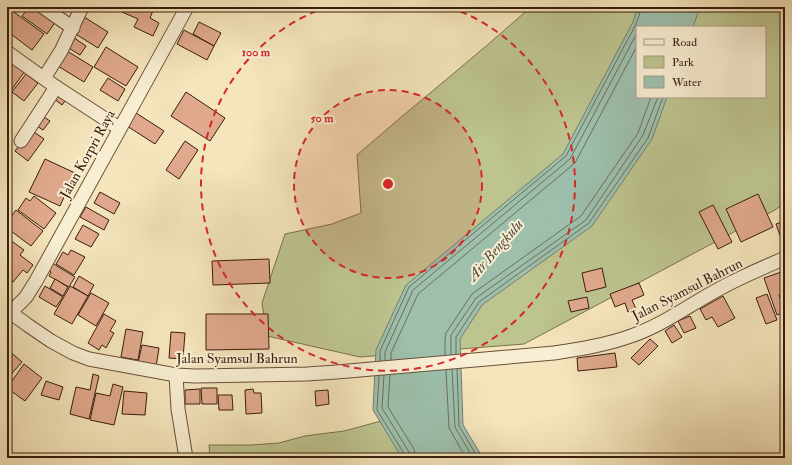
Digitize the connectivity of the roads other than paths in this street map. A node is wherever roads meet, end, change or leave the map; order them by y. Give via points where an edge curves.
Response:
1 (43, 7) edge
2 (82, 7) edge
3 (187, 7) edge
4 (73, 28) junction
5 (7, 52) edge
6 (44, 78) junction
7 (56, 87) junction
8 (119, 128) junction
9 (21, 141) dead end
10 (785, 258) edge
11 (8, 313) edge
12 (176, 375) junction
13 (186, 458) edge

1 - 4 street
2 - 4 street
3 - 8 street, Jalan Korpri Raya
4 - 6 street
5 - 6 street
6 - 7 street
7 - 8 street
7 - 9 street
8 - 11 street, Jalan Korpri Raya via 36,281 26,297
10 - 12 street, Jalan Syamsul Bahrun via 719,289 663,322 632,336 596,346 554,353 307,374
11 - 12 street, Jalan Syamsul Bahrun via 73,354
12 - 13 street via 178,410

